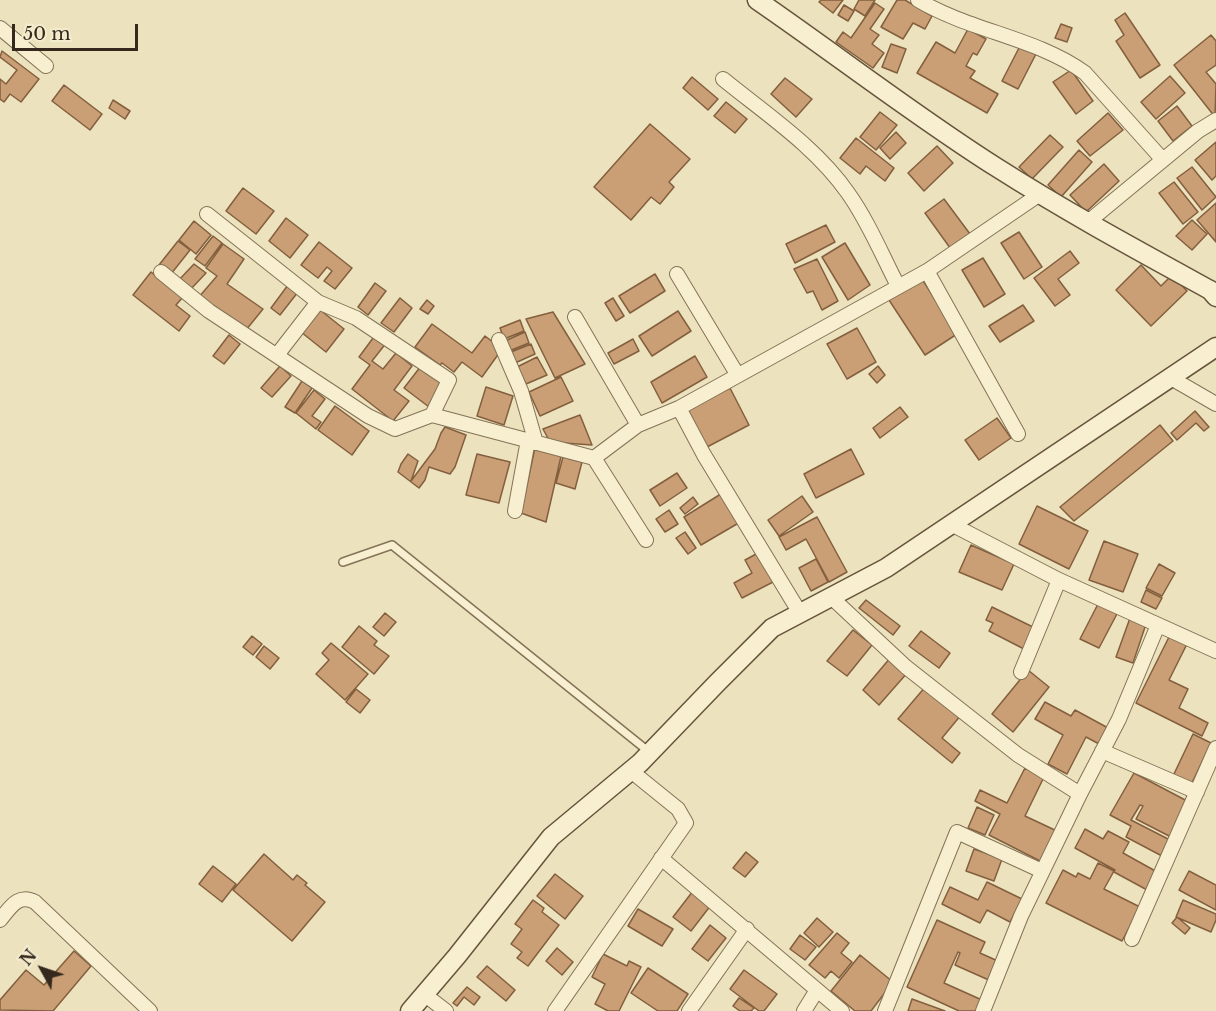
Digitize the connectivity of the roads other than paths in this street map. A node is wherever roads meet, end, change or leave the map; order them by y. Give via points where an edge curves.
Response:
1 (757, 0) edge
2 (918, 0) edge
3 (0, 28) edge
4 (46, 66) dead end
5 (723, 79) dead end
6 (1216, 120) edge
7 (1163, 160) junction
8 (1040, 194) junction
9 (207, 214) dead end
10 (1088, 222) junction
11 (927, 271) junction
12 (161, 272) dead end
13 (677, 274) dead end
14 (898, 286) junction
15 (1216, 297) edge
16 (318, 302) junction
17 (575, 316) dead end
18 (500, 340) dead end
19 (1216, 347) edge
20 (277, 355) junction
21 (737, 374) junction
22 (1171, 378) junction
23 (1216, 404) edge
24 (678, 408) junction
25 (432, 415) junction
26 (638, 425) junction
27 (1018, 434) dead end
28 (532, 442) junction
29 (594, 458) junction
30 (515, 511) dead end
31 (951, 524) junction
32 (646, 540) dead end
33 (343, 562) dead end
34 (1059, 580) junction
35 (831, 597) junction
36 (800, 613) junction
37 (1158, 625) junction
38 (1216, 651) edge
39 (1021, 672) dead end
40 (1216, 748) edge
41 (1102, 751) junction
42 (650, 752) junction
43 (631, 771) junction
44 (1197, 792) junction
45 (1080, 794) junction
46 (662, 858) junction
47 (1042, 871) junction
48 (0, 920) edge
49 (747, 929) junction
50 (1132, 939) dead end
51 (817, 990) junction
52 (424, 994) junction
53 (150, 1011) edge
54 (410, 1011) edge
55 (446, 1011) edge
56 (555, 1011) edge
57 (689, 1011) edge
58 (804, 1011) edge
59 (842, 1011) edge
60 (885, 1011) edge
61 (983, 1011) edge

1 - 8 street via 900,102
2 - 7 street via 953,18 1076,66
3 - 4 street
5 - 14 street via 833,173 849,194
6 - 7 street
7 - 10 street
8 - 10 street
8 - 11 street
9 - 16 street
10 - 15 street
11 - 14 street
11 - 27 street
12 - 20 street via 209,311
13 - 21 street
14 - 21 street
16 - 20 street
16 - 25 street via 356,318 449,380
17 - 26 street
18 - 28 street via 521,392
19 - 22 street
20 - 25 street via 368,416 395,429
21 - 24 street
22 - 23 street
22 - 31 street
24 - 26 street
24 - 36 street
25 - 28 street
26 - 29 street
28 - 29 street
28 - 30 street
29 - 32 street
31 - 34 street
31 - 35 street via 886,568
33 - 42 lane via 392,545
34 - 37 street
34 - 39 street
35 - 36 street
35 - 45 street via 906,667 1018,755
36 - 42 street via 772,628
37 - 38 street
37 - 41 street
40 - 44 street
41 - 44 street
41 - 45 street
42 - 43 street
43 - 46 street via 678,809 686,823
43 - 52 street via 551,837
44 - 50 street
45 - 47 street
46 - 49 street
46 - 56 street
47 - 60 street via 957,832
47 - 61 street
48 - 53 street via 20,899 35,902
49 - 51 street
49 - 57 street
51 - 58 street
51 - 59 street
52 - 54 street
52 - 55 street

